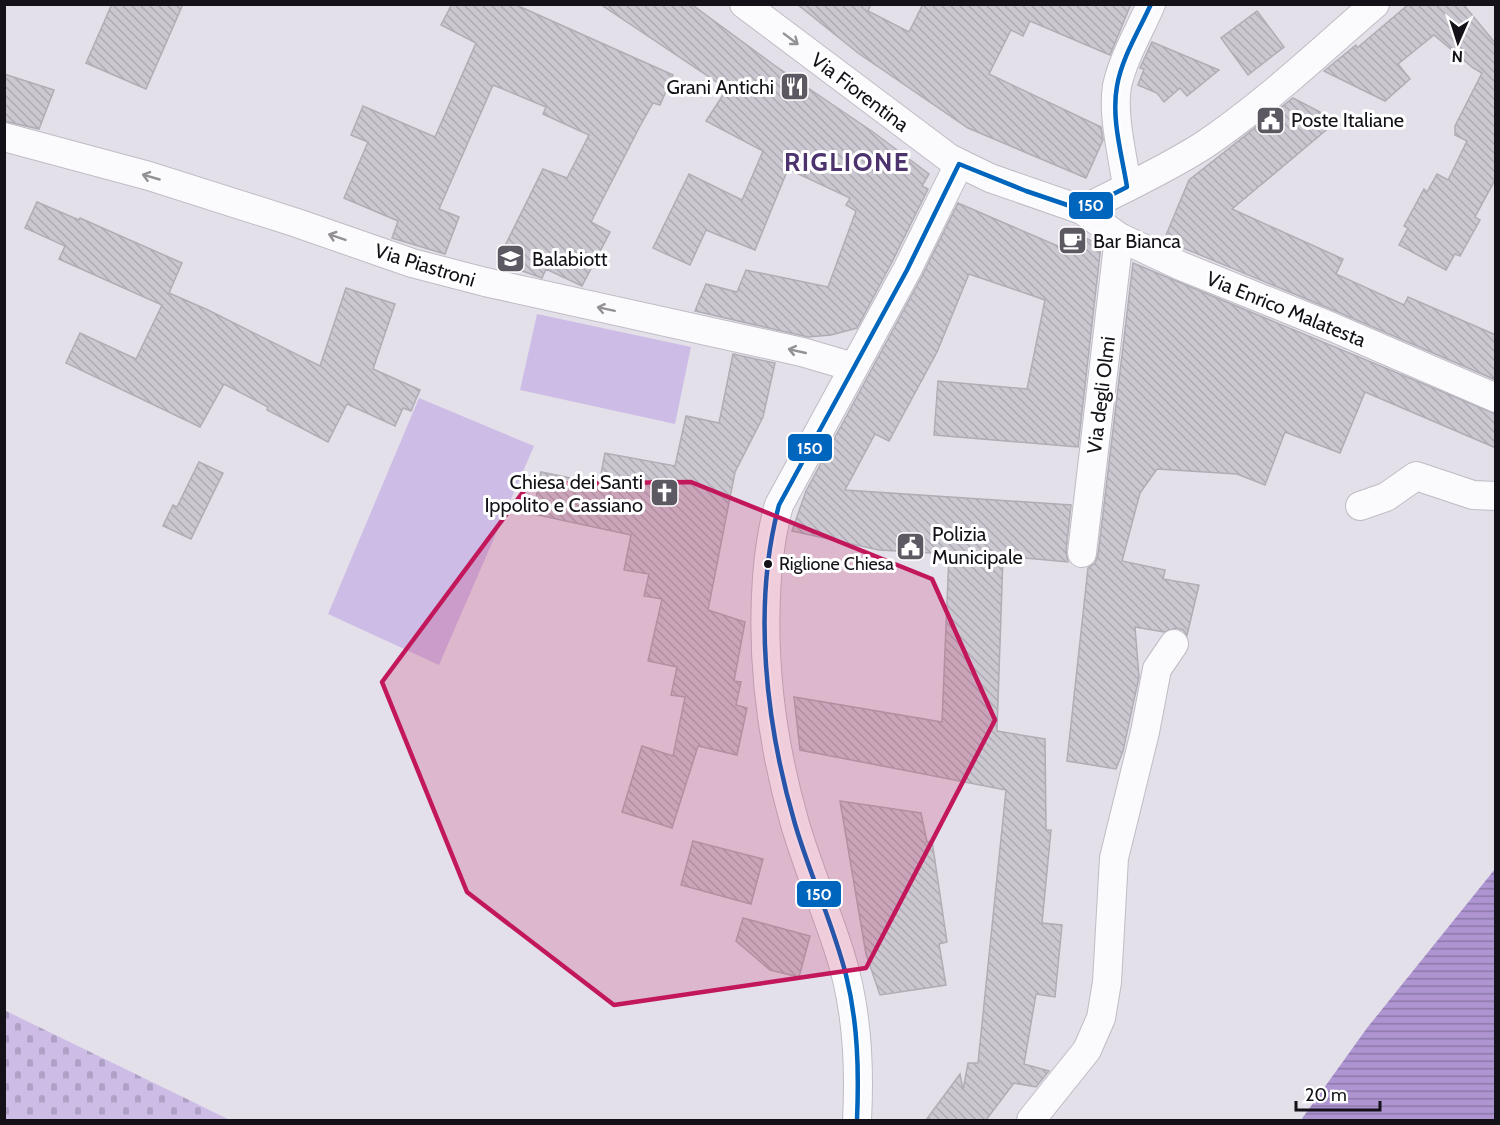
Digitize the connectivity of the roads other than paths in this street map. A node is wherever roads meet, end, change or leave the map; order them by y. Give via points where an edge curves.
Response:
1 (744, 4) edge
2 (1151, 4) edge
3 (1375, 4) edge
4 (4, 137) edge
5 (958, 164) junction
6 (1128, 187) junction
7 (1082, 210) junction
8 (1119, 237) junction
9 (853, 367) junction
10 (1496, 398) edge
11 (1496, 496) edge
12 (1360, 506) dead end
13 (1082, 553) dead end
14 (1174, 644) dead end
15 (857, 1120) edge
16 (1031, 1120) edge

1 -> 5 street, Via Fiorentina
2 - 6 street via 1117,86 1116,112
3 - 6 street via 1250,111 1204,145
9 -> 4 street, Via Piastroni via 422,266 159,179
5 - 7 street, Via Fiorentina
5 - 9 street via 907,270
6 - 7 street
7 - 8 street, Via Enrico Malatesta
8 - 10 street, Via Enrico Malatesta
8 - 13 street, Via degli Olmi
9 - 15 street via 779,505 772,527 780,551 765,643 780,770 841,956 854,1014
11 - 12 street via 1473,495 1416,476 1386,497
14 - 16 street via 1157,669 1114,858 1107,982 1101,1017 1087,1050

